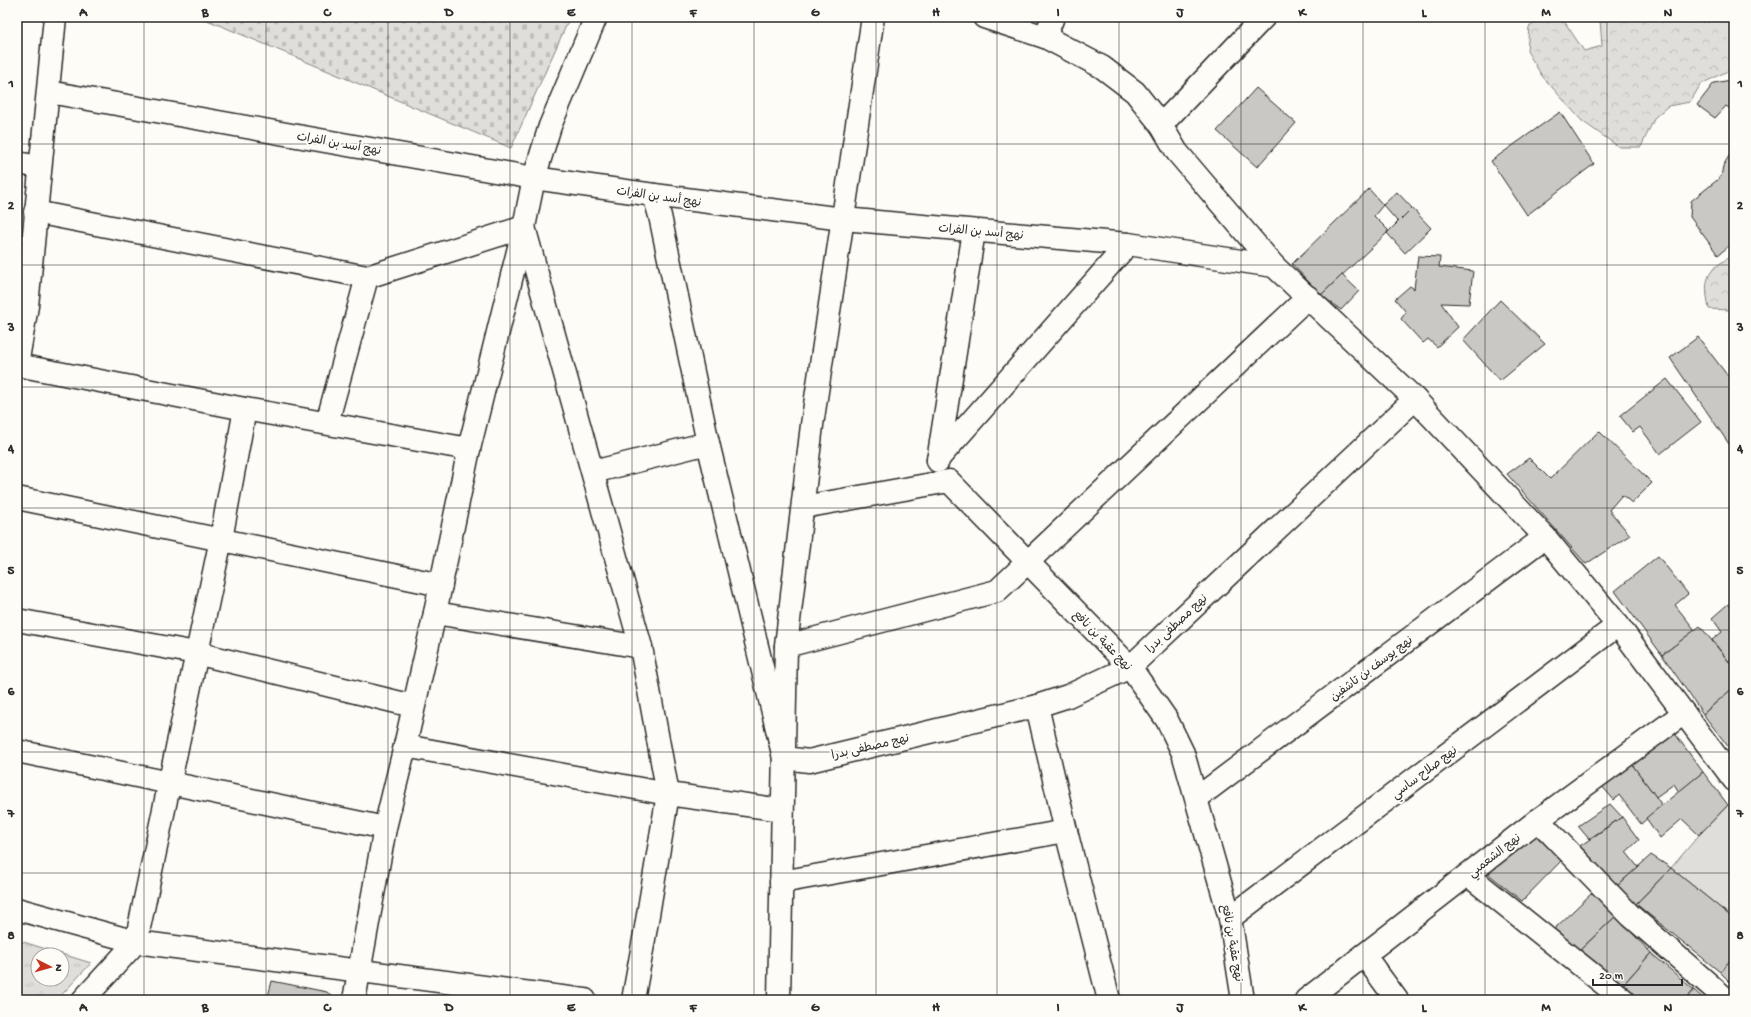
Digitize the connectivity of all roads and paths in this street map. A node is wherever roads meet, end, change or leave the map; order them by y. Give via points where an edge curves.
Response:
1 (55, 17) edge
2 (596, 17) edge
3 (874, 17) edge
4 (984, 17) edge
5 (1053, 17) edge
6 (1264, 17) edge
7 (1045, 37) junction
8 (49, 92) junction
9 (1161, 125) junction
10 (17, 163) edge
11 (40, 167) junction
12 (534, 178) junction
13 (654, 195) junction
14 (35, 212) junction
15 (843, 219) junction
16 (524, 227) junction
17 (974, 231) junction
18 (1128, 244) junction
19 (1274, 266) junction
20 (367, 276) junction
21 (1308, 297) junction
22 (17, 365) edge
23 (1415, 399) junction
24 (246, 409) junction
25 (327, 423) junction
26 (708, 443) junction
27 (469, 449) junction
28 (938, 459) junction
29 (593, 472) junction
30 (938, 484) junction
31 (17, 498) edge
32 (803, 507) junction
33 (1545, 537) junction
34 (221, 539) junction
35 (1027, 562) junction
36 (441, 585) junction
37 (435, 613) junction
38 (17, 620) edge
39 (1618, 625) junction
40 (786, 646) junction
41 (641, 647) junction
42 (196, 653) junction
43 (1130, 667) junction
44 (413, 706) junction
45 (1037, 706) junction
46 (1684, 713) junction
47 (405, 746) junction
48 (17, 751) edge
49 (784, 758) junction
50 (1734, 780) edge
51 (169, 783) junction
52 (668, 794) junction
53 (1197, 798) junction
54 (782, 810) junction
55 (1538, 820) junction
56 (385, 828) junction
57 (1066, 832) junction
58 (1468, 875) junction
59 (781, 882) junction
60 (17, 909) edge
61 (1230, 918) junction
62 (136, 942) junction
63 (1364, 955) junction
64 (359, 971) junction
65 (83, 1000) edge
66 (354, 1000) edge
67 (585, 1000) edge
68 (632, 1000) edge
69 (779, 1000) edge
70 (1109, 1000) edge
71 (1243, 1000) edge
72 (1306, 1000) edge
73 (1397, 1000) edge
74 (1624, 1000) edge
75 (1727, 1000) edge

1 - 8 street
2 - 12 street via 550,126
3 - 15 street
4 - 7 street
5 - 7 street
6 - 9 street
7 - 9 street via 1102,67 1135,92
8 - 11 street
8 - 12 street, نهج أسد بن الفرات
9 - 19 street via 1177,152
10 - 11 street
11 - 14 street
12 - 13 street, نهج أسد بن الفرات
12 - 16 street
13 - 15 street, نهج أسد بن الفرات
13 - 26 street
14 - 20 street
14 - 22 street via 27,306
15 - 17 street, نهج أسد بن الفرات
15 - 32 street via 812,425
16 - 20 street
16 - 27 street
16 - 29 street
17 - 18 street, نهج أسد بن الفرات
17 - 28 street
18 - 19 street, نهج أسد بن الفرات
18 - 28 street
19 - 21 street
20 - 25 street
21 - 23 street
21 - 35 street
22 - 24 street
23 - 33 street
23 - 43 street, نهج مصطفى بدرا
24 - 25 street
24 - 34 street
25 - 27 street
26 - 29 street
26 - 49 street
27 - 36 street
28 - 30 street
29 - 41 street
30 - 32 street, نهج عقبة بن نافع
30 - 35 street, نهج عقبة بن نافع via 950,481
31 - 34 street
32 - 40 street
33 - 39 street
33 - 53 street, نهج يوسف بن تاشفين
34 - 36 street
34 - 42 street
35 - 40 street via 997,591
35 - 43 street, نهج عقبة بن نافع
36 - 37 street
37 - 41 street
37 - 44 street
38 - 42 street
39 - 46 street
39 - 61 street, نهج صلاح ساسي
40 - 49 street
41 - 52 street
42 - 44 street
42 - 51 street
43 - 45 street, نهج مصطفى بدرا via 1068,696
43 - 53 street, نهج عقبة بن نافع via 1167,720 1183,753
44 - 47 street
45 - 49 street, نهج مصطفى بدرا via 809,760
45 - 57 street
46 - 50 street
46 - 55 street, نهج الشعمبي
47 - 52 street
47 - 56 street
48 - 51 street
49 - 54 street
51 - 56 street
51 - 62 street
52 - 54 street
52 - 68 street
53 - 61 street, نهج عقبة بن نافع
54 - 59 street
55 - 58 street, نهج الشعمبي
55 - 75 street via 1631,916
56 - 64 street
57 - 59 street
57 - 70 street
58 - 63 street, نهج الشعمبي
58 - 74 street
59 - 69 street
60 - 62 street
61 - 71 street, نهج عقبة بن نافع
62 - 64 street
62 - 65 street
63 - 72 street, نهج الشعمبي
63 - 73 street
64 - 66 street
64 - 67 street

